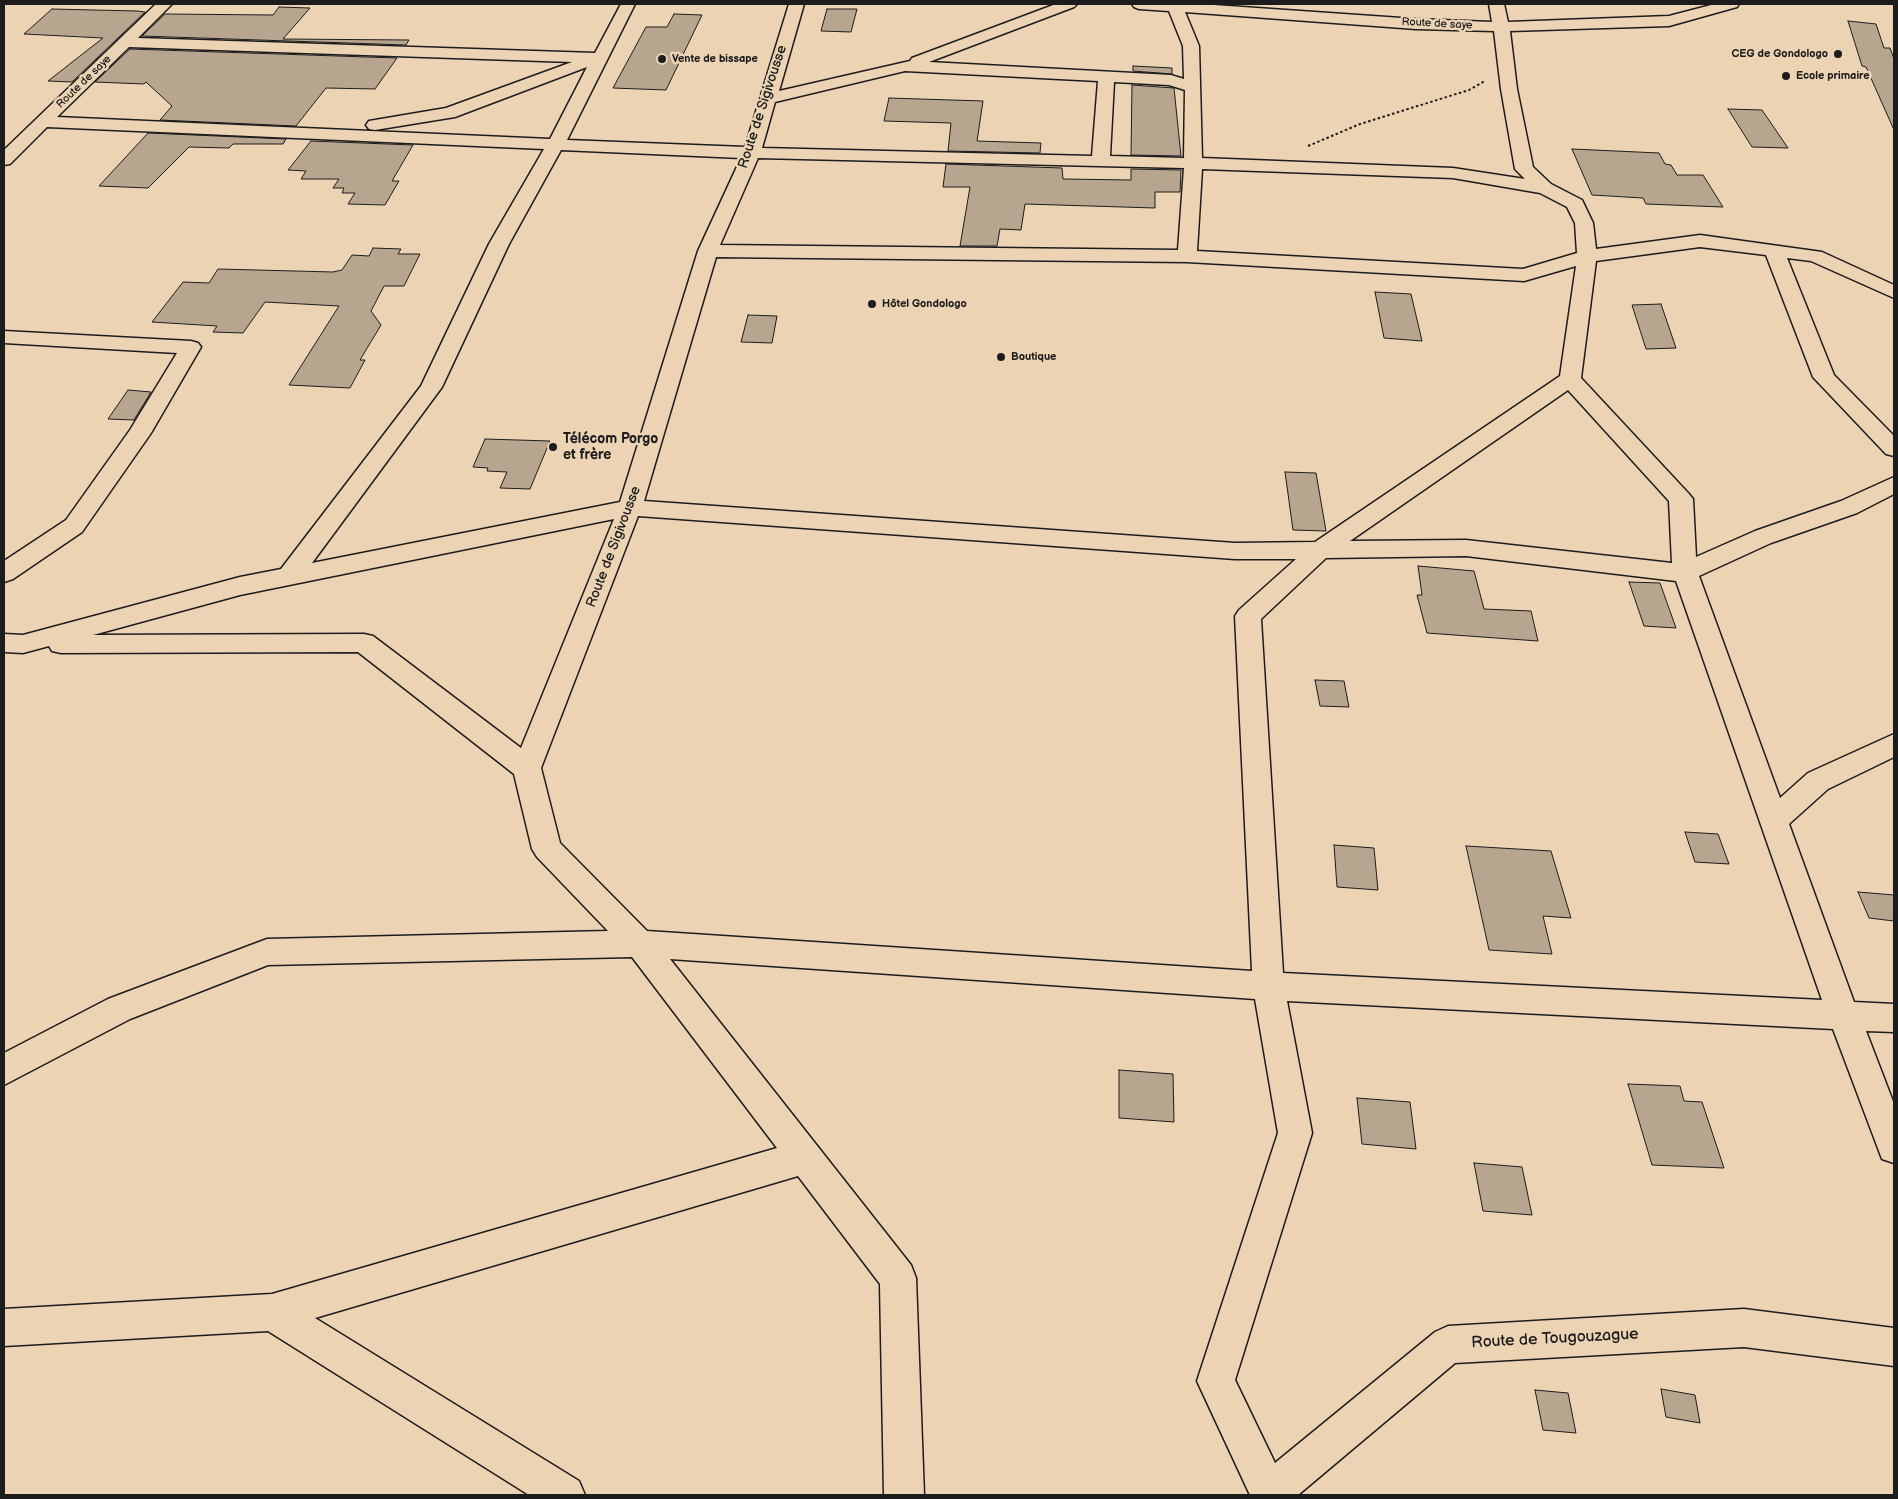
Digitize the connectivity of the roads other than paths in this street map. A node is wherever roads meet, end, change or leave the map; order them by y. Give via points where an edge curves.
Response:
1 (164, 4) edge
2 (628, 4) edge
3 (796, 4) edge
4 (1069, 4) edge
5 (1139, 4) edge
6 (1497, 4) edge
7 (1732, 4) edge
8 (1174, 5) edge
9 (1501, 27) junction
10 (125, 42) junction
11 (600, 58) junction
12 (905, 66) junction
13 (1106, 76) junction
14 (1193, 87) junction
15 (767, 100) junction
16 (43, 122) junction
17 (320, 134) junction
18 (556, 144) junction
19 (752, 153) junction
20 (4, 160) edge
21 (1101, 161) junction
22 (1193, 164) junction
23 (1545, 188) junction
24 (708, 251) junction
25 (1774, 251) junction
26 (1187, 256) junction
27 (1587, 256) junction
28 (1894, 292) edge
29 (4, 337) edge
30 (1570, 379) junction
31 (1894, 449) edge
32 (1894, 485) edge
33 (630, 508) junction
34 (1320, 550) junction
35 (1685, 572) junction
36 (4, 573) edge
37 (289, 576) junction
38 (13, 643) edge
39 (1894, 745) edge
40 (527, 768) junction
41 (1774, 820) junction
42 (640, 944) junction
43 (1268, 986) junction
44 (1843, 1014) junction
45 (1894, 1018) edge
46 (4, 1070) edge
47 (1894, 1147) edge
48 (805, 1157) junction
49 (272, 1312) junction
50 (4, 1328) edge
51 (1894, 1347) edge
52 (1270, 1494) edge
53 (565, 1495) edge
54 (904, 1495) edge

1 - 10 street, Route de saye
2 - 11 street
3 - 15 street, Route de Sigivousse
4 - 12 street
5 - 8 street, Route de saye
6 - 9 street
7 - 9 street, Route de saye via 1669,21
8 - 9 street, Route de saye via 1416,24
8 - 14 street via 1190,46
9 - 23 street via 1524,169
10 - 11 street
10 - 16 street, Route de saye
11 - 17 street via 449,113
11 - 18 street
12 - 13 street
12 - 15 street
13 - 14 street via 1171,80
13 - 21 street
14 - 22 street
15 - 19 street, Route de Sigivousse
16 - 17 street
16 - 20 street, Route de saye
17 - 18 street
18 - 19 street
18 - 37 street via 499,244 430,387
19 - 21 street
19 - 24 street, Route de Sigivousse
21 - 22 street
22 - 23 street via 1453,173
22 - 26 street
23 - 27 street via 1575,204 1584,223
24 - 26 street
24 - 33 street, Route de Sigivousse
25 - 27 street via 1700,241
25 - 28 street via 1815,256
25 - 31 street via 1824,377
26 - 27 street via 1524,275
27 - 30 street
29 - 36 street via 191,347 140,433 74,526
30 - 34 street
30 - 35 street via 1681,498
32 - 35 street via 1849,507 1763,537
33 - 34 street via 1235,551
33 - 37 street
33 - 40 street, Route de Sigivousse
34 - 35 street via 1466,548
34 - 43 street via 1248,616
35 - 41 street
37 - 38 street
38 - 40 street via 364,643
39 - 41 street via 1818,781
40 - 42 street via 547,850
41 - 44 street
42 - 43 street
42 - 46 street via 267,952 119,1009
42 - 48 street
43 - 44 street
43 - 52 street via 1295,1133 1216,1382
44 - 45 street
44 - 47 street
48 - 49 street
48 - 54 street via 898,1278
49 - 50 street
49 - 53 street
51 - 52 street, Route de Tougouzague via 1744,1328 1448,1345

